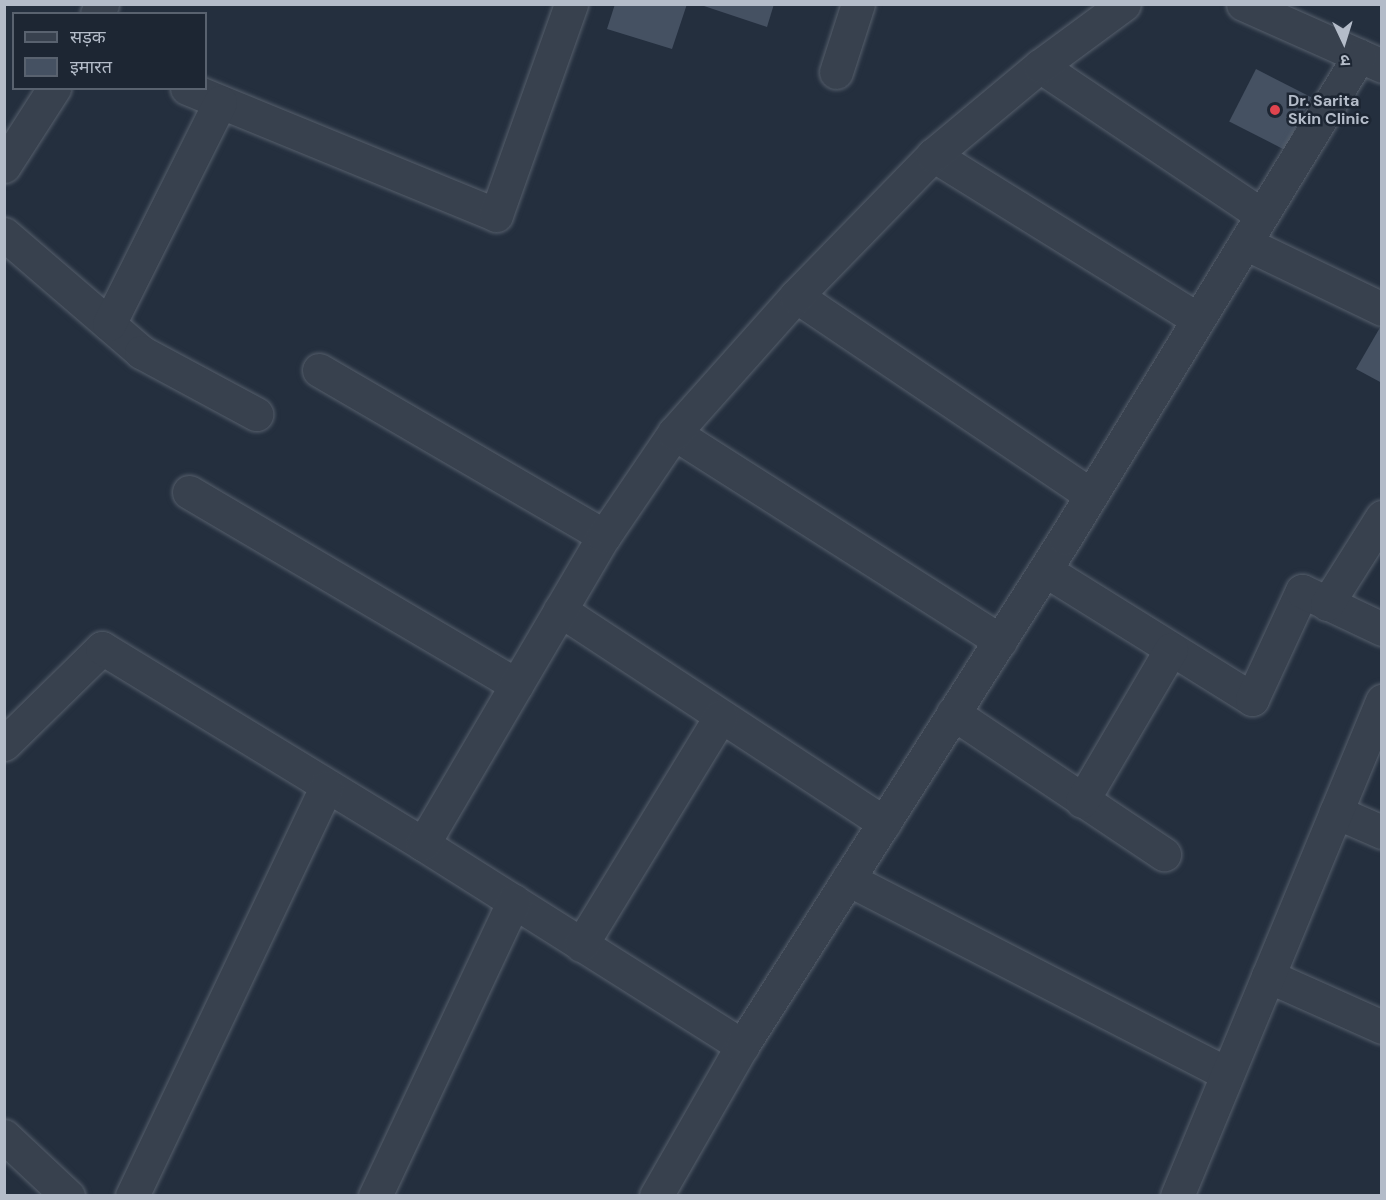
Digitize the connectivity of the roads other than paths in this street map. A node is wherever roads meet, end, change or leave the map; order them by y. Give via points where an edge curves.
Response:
1 (571, 4) edge
2 (858, 4) edge
3 (1124, 4) edge
4 (1243, 4) edge
5 (1370, 61) edge
6 (1041, 66) junction
7 (836, 72) dead end
8 (53, 90) edge
9 (192, 90) edge
10 (220, 102) junction
11 (933, 155) junction
12 (4, 166) edge
13 (1262, 215) junction
14 (8, 243) edge
15 (1245, 243) junction
16 (796, 296) junction
17 (1382, 309) edge
18 (1198, 319) junction
19 (110, 324) junction
20 (319, 370) dead end
21 (256, 414) dead end
22 (675, 433) junction
23 (189, 492) dead end
24 (1091, 495) junction
25 (1382, 517) edge
26 (604, 536) junction
27 (1045, 570) junction
28 (1327, 604) junction
29 (560, 610) junction
30 (1382, 629) edge
31 (1000, 641) junction
32 (1171, 649) junction
33 (516, 686) junction
34 (1382, 701) edge
35 (953, 713) junction
36 (721, 716) junction
37 (4, 744) edge
38 (326, 788) junction
39 (1082, 801) junction
40 (1336, 812) junction
41 (884, 823) junction
42 (1382, 832) edge
43 (423, 844) junction
44 (1164, 854) dead end
45 (848, 879) junction
46 (514, 902) junction
47 (581, 945) junction
48 (1268, 976) junction
49 (1382, 1027) edge
50 (742, 1046) junction
51 (1227, 1074) junction
52 (4, 1136) edge
53 (1189, 1192) edge
54 (68, 1196) edge
55 (132, 1196) edge
56 (375, 1196) edge
57 (656, 1196) edge

1 - 10 street via 496,215
2 - 7 street
3 - 6 street
4 - 5 street
5 - 13 street
6 - 11 street
6 - 13 street
8 - 12 street
9 - 10 street
10 - 19 street
11 - 16 street
11 - 18 street
13 - 15 street
14 - 19 street
15 - 17 street
15 - 18 street
16 - 22 street
16 - 24 street
18 - 24 street
19 - 21 street via 141,352
20 - 26 street
22 - 26 street
22 - 31 street
23 - 33 street
24 - 27 street
25 - 28 street
26 - 29 street
27 - 31 street
27 - 32 street
28 - 30 street
28 - 32 street via 1302,591 1252,699
29 - 33 street
29 - 36 street
31 - 35 street
32 - 39 street
33 - 43 street
34 - 40 street
35 - 39 street
35 - 41 street
36 - 41 street
36 - 47 street
37 - 38 street via 102,648
38 - 43 street
38 - 55 street
39 - 44 street
40 - 42 street
40 - 48 street
41 - 45 street
43 - 46 street
45 - 50 street
45 - 51 street
46 - 47 street
46 - 56 street
47 - 50 street
48 - 49 street
48 - 51 street
50 - 57 street
51 - 53 street
52 - 54 street

